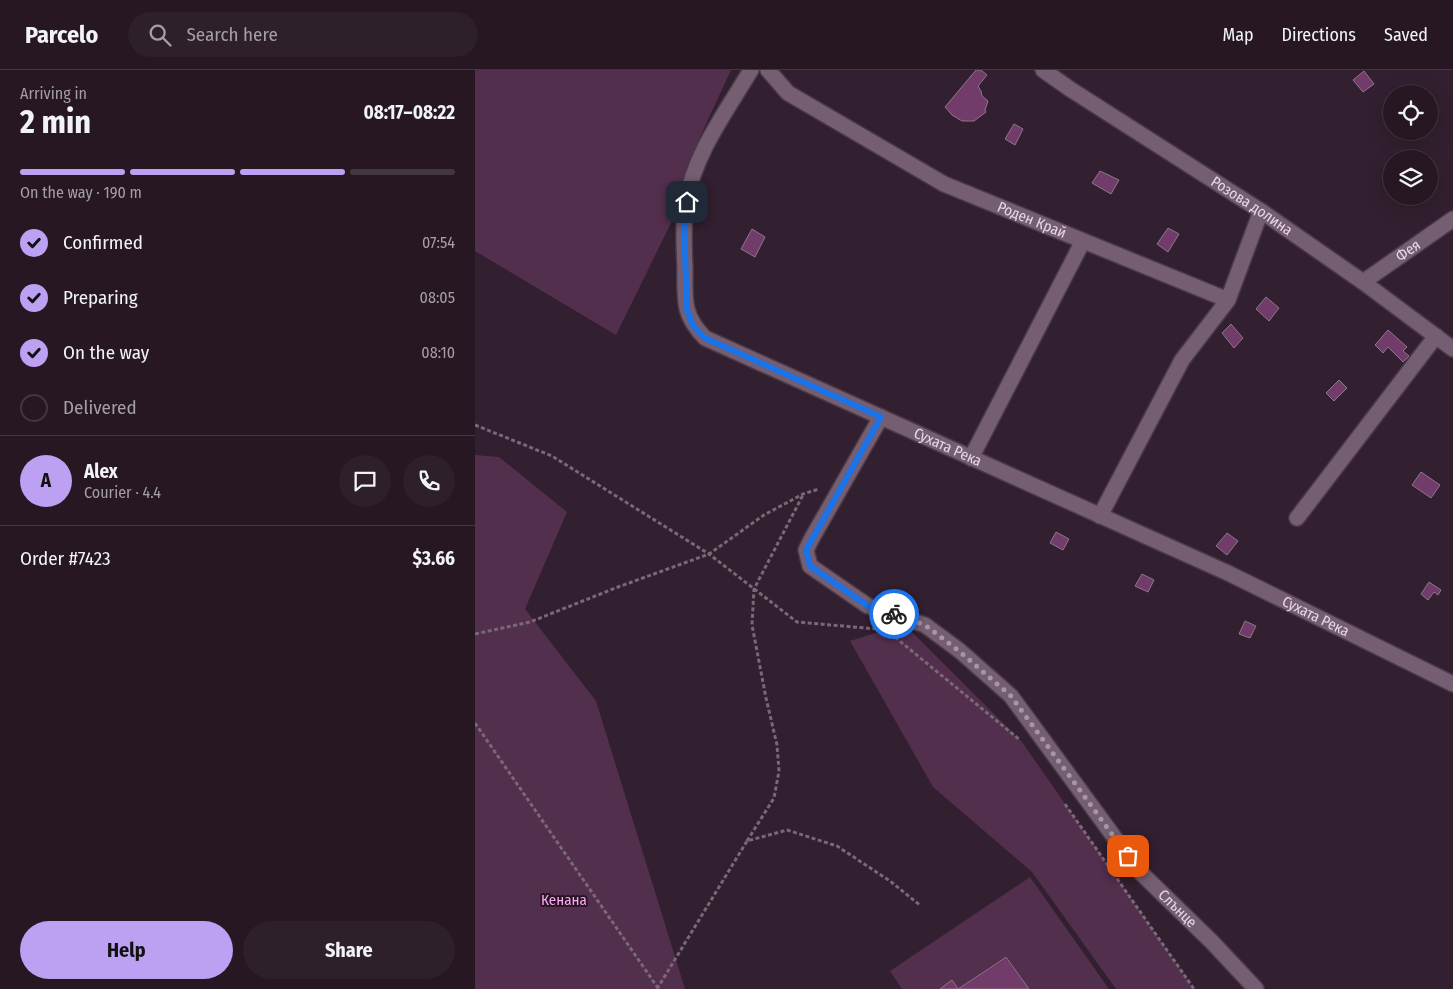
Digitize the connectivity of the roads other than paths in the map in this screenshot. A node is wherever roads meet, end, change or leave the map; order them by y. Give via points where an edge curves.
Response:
1 (751, 70) edge
2 (768, 70) edge
3 (1043, 70) edge
4 (1261, 211) junction
5 (1453, 218) edge
6 (1083, 241) junction
7 (1363, 282) junction
8 (1228, 300) junction
9 (1436, 336) junction
10 (1453, 349) edge
11 (881, 417) junction
12 (971, 458) junction
13 (1100, 516) junction
14 (1297, 518) dead end
15 (1453, 683) edge
16 (1256, 989) edge

1 - 11 street, Сухата Река via 707,145 691,183 684,222 687,310 693,326 705,338
2 - 6 street, Роден Край via 788,93 944,184
3 - 4 street, Розова долина
4 - 7 street, Розова долина
4 - 8 street
5 - 7 street, Фея
6 - 8 street, Роден Край
6 - 12 street
7 - 9 street, Розова долина
8 - 13 street via 1183,360
9 - 10 street, Розова долина
9 - 14 street
11 - 12 street, Сухата Река
11 - 16 street, Слънце via 806,550 810,566 868,606 925,625 1011,696 1139,871
12 - 13 street, Сухата Река
13 - 15 street, Сухата Река via 1228,573

